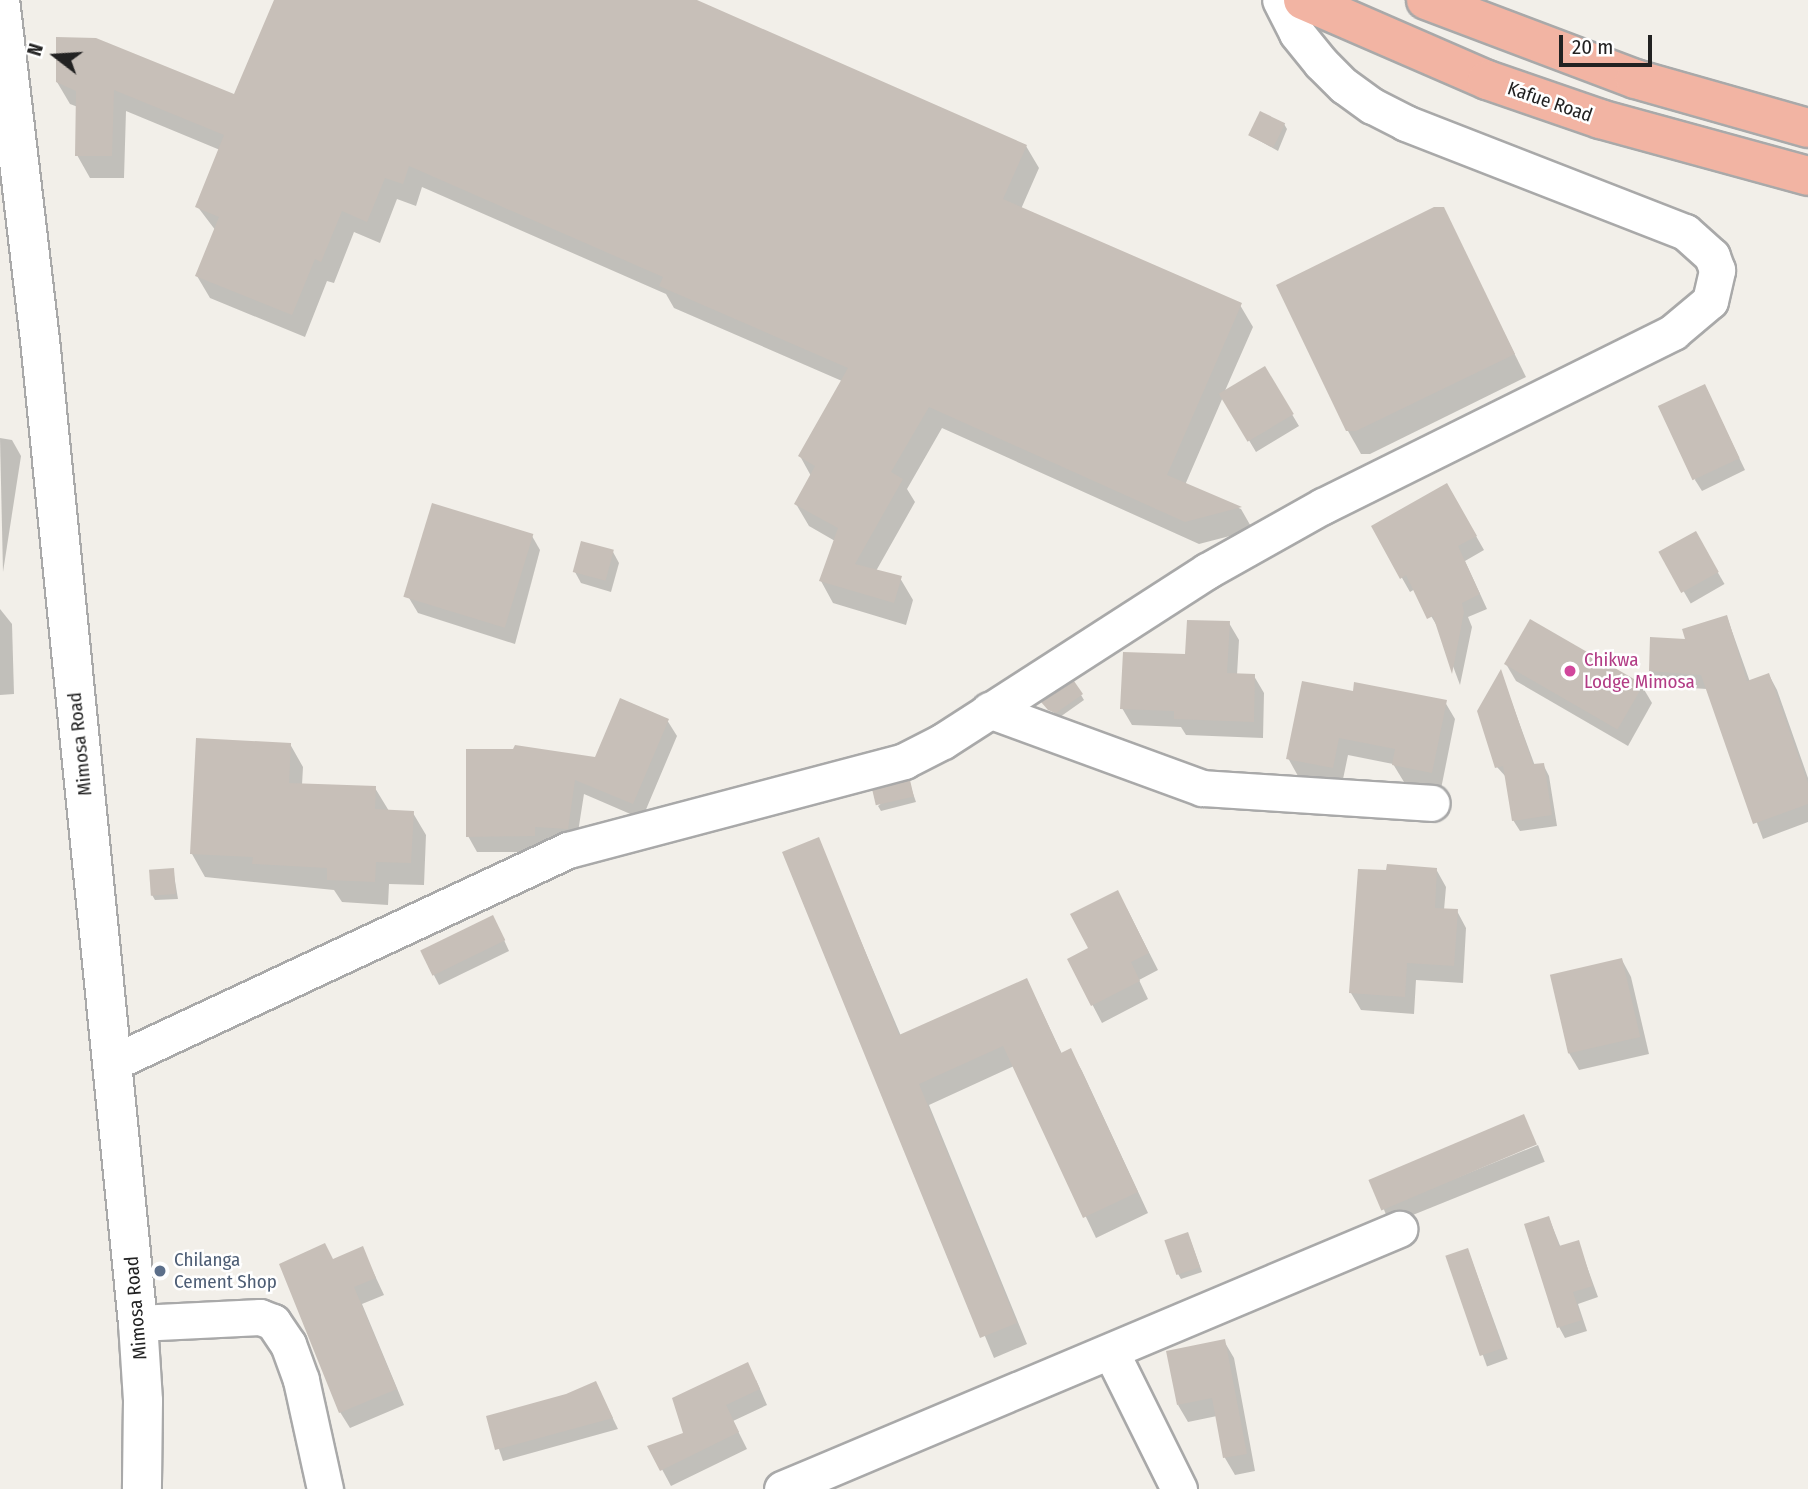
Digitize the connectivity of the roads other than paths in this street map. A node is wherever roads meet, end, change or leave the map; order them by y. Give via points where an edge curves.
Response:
1 (0, 0) edge
2 (1280, 0) edge
3 (1303, 0) edge
4 (1426, 0) edge
5 (1808, 128) edge
6 (1808, 176) edge
7 (989, 710) junction
8 (1432, 803) dead end
9 (112, 1063) junction
10 (1399, 1229) dead end
11 (138, 1323) junction
12 (1111, 1352) junction
13 (142, 1489) edge
14 (325, 1489) edge
15 (782, 1489) edge
16 (1180, 1489) edge

1 - 9 street, Mimosa Road via 41,350
2 - 7 street via 1297,33 1321,63 1372,106 1685,232 1712,256 1717,270 1710,301 1673,332 1323,506 1207,571
3 - 6 highway, Kafue Road via 1525,93 1662,138
4 - 5 highway via 1635,79
7 - 8 street via 1202,788
7 - 9 street via 904,761 568,850
9 - 11 street, Mimosa Road
10 - 12 street
11 - 13 street, Mimosa Road via 144,1401
11 - 14 street via 260,1317 273,1322 288,1344 300,1380
12 - 15 street
12 - 16 street

